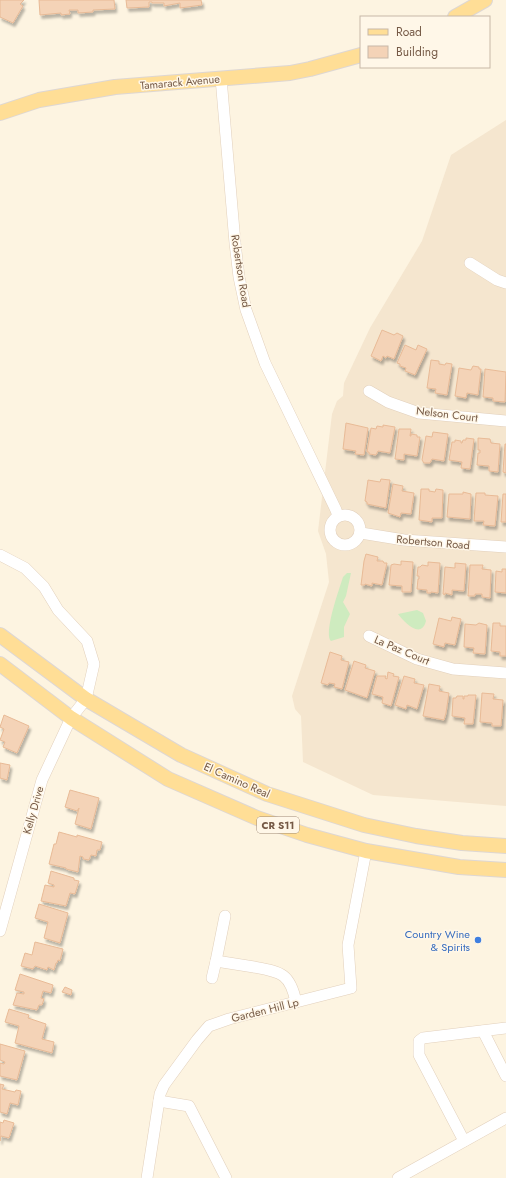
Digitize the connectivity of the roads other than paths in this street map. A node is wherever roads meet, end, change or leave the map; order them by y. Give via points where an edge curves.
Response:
1 (485, 0) edge
2 (457, 16) edge
3 (360, 55) edge
4 (221, 78) junction
5 (0, 113) edge
6 (470, 263) dead end
7 (506, 283) edge
8 (369, 391) dead end
9 (506, 421) edge
10 (338, 516) junction
11 (361, 533) junction
12 (506, 547) edge
13 (0, 554) edge
14 (0, 635) edge
15 (369, 636) dead end
16 (0, 664) edge
17 (506, 673) edge
18 (86, 699) junction
19 (71, 718) junction
20 (506, 846) edge
21 (366, 851) junction
22 (506, 870) edge
23 (225, 916) dead end
24 (0, 930) edge
25 (216, 961) junction
26 (212, 978) dead end
27 (296, 1002) junction
28 (506, 1028) edge
29 (483, 1031) junction
30 (506, 1076) edge
31 (159, 1101) junction
32 (506, 1118) edge
33 (464, 1141) junction
34 (147, 1178) edge
35 (226, 1178) edge
36 (398, 1178) edge

1 - 2 main road
3 - 4 main road, Tamarack Avenue via 290,73
4 - 5 main road, Tamarack Avenue via 115,87 38,100
4 - 10 street, Robertson Road via 235,243 246,310 265,363
6 - 7 street
8 - 9 street, Nelson Court via 388,402 419,413
10 - 11 street via 353,517 360,525
10 - 11 street via 330,528 335,542 344,546 349,545 358,540
11 - 12 street, Robertson Road via 404,540
13 - 18 street via 25,568 44,587 58,610 87,640 94,664
14 - 18 main road, El Camino Real / CR S11
15 - 17 street, La Paz Court via 417,659 453,669
16 - 19 main road, CR S11
18 - 19 street, Kelly Drive
18 - 20 main road, El Camino Real / CR S11 via 181,755 267,794 364,825 462,843
19 - 21 main road, CR S11 via 168,779 203,795 257,818
19 - 24 street, Kelly Drive via 42,780
21 - 22 main road, CR S11 via 452,866
21 - 27 street, Garden Hill Lp via 348,945 351,988
23 - 25 street
25 - 26 street
25 - 27 street via 276,971 288,981
27 - 31 street, Garden Hill Lp via 209,1026 164,1085
28 - 29 street
29 - 30 street
29 - 33 street via 423,1038 419,1041 419,1055
31 - 34 street, Garden Hill Lp
31 - 35 street via 189,1106
32 - 33 street
33 - 36 street

